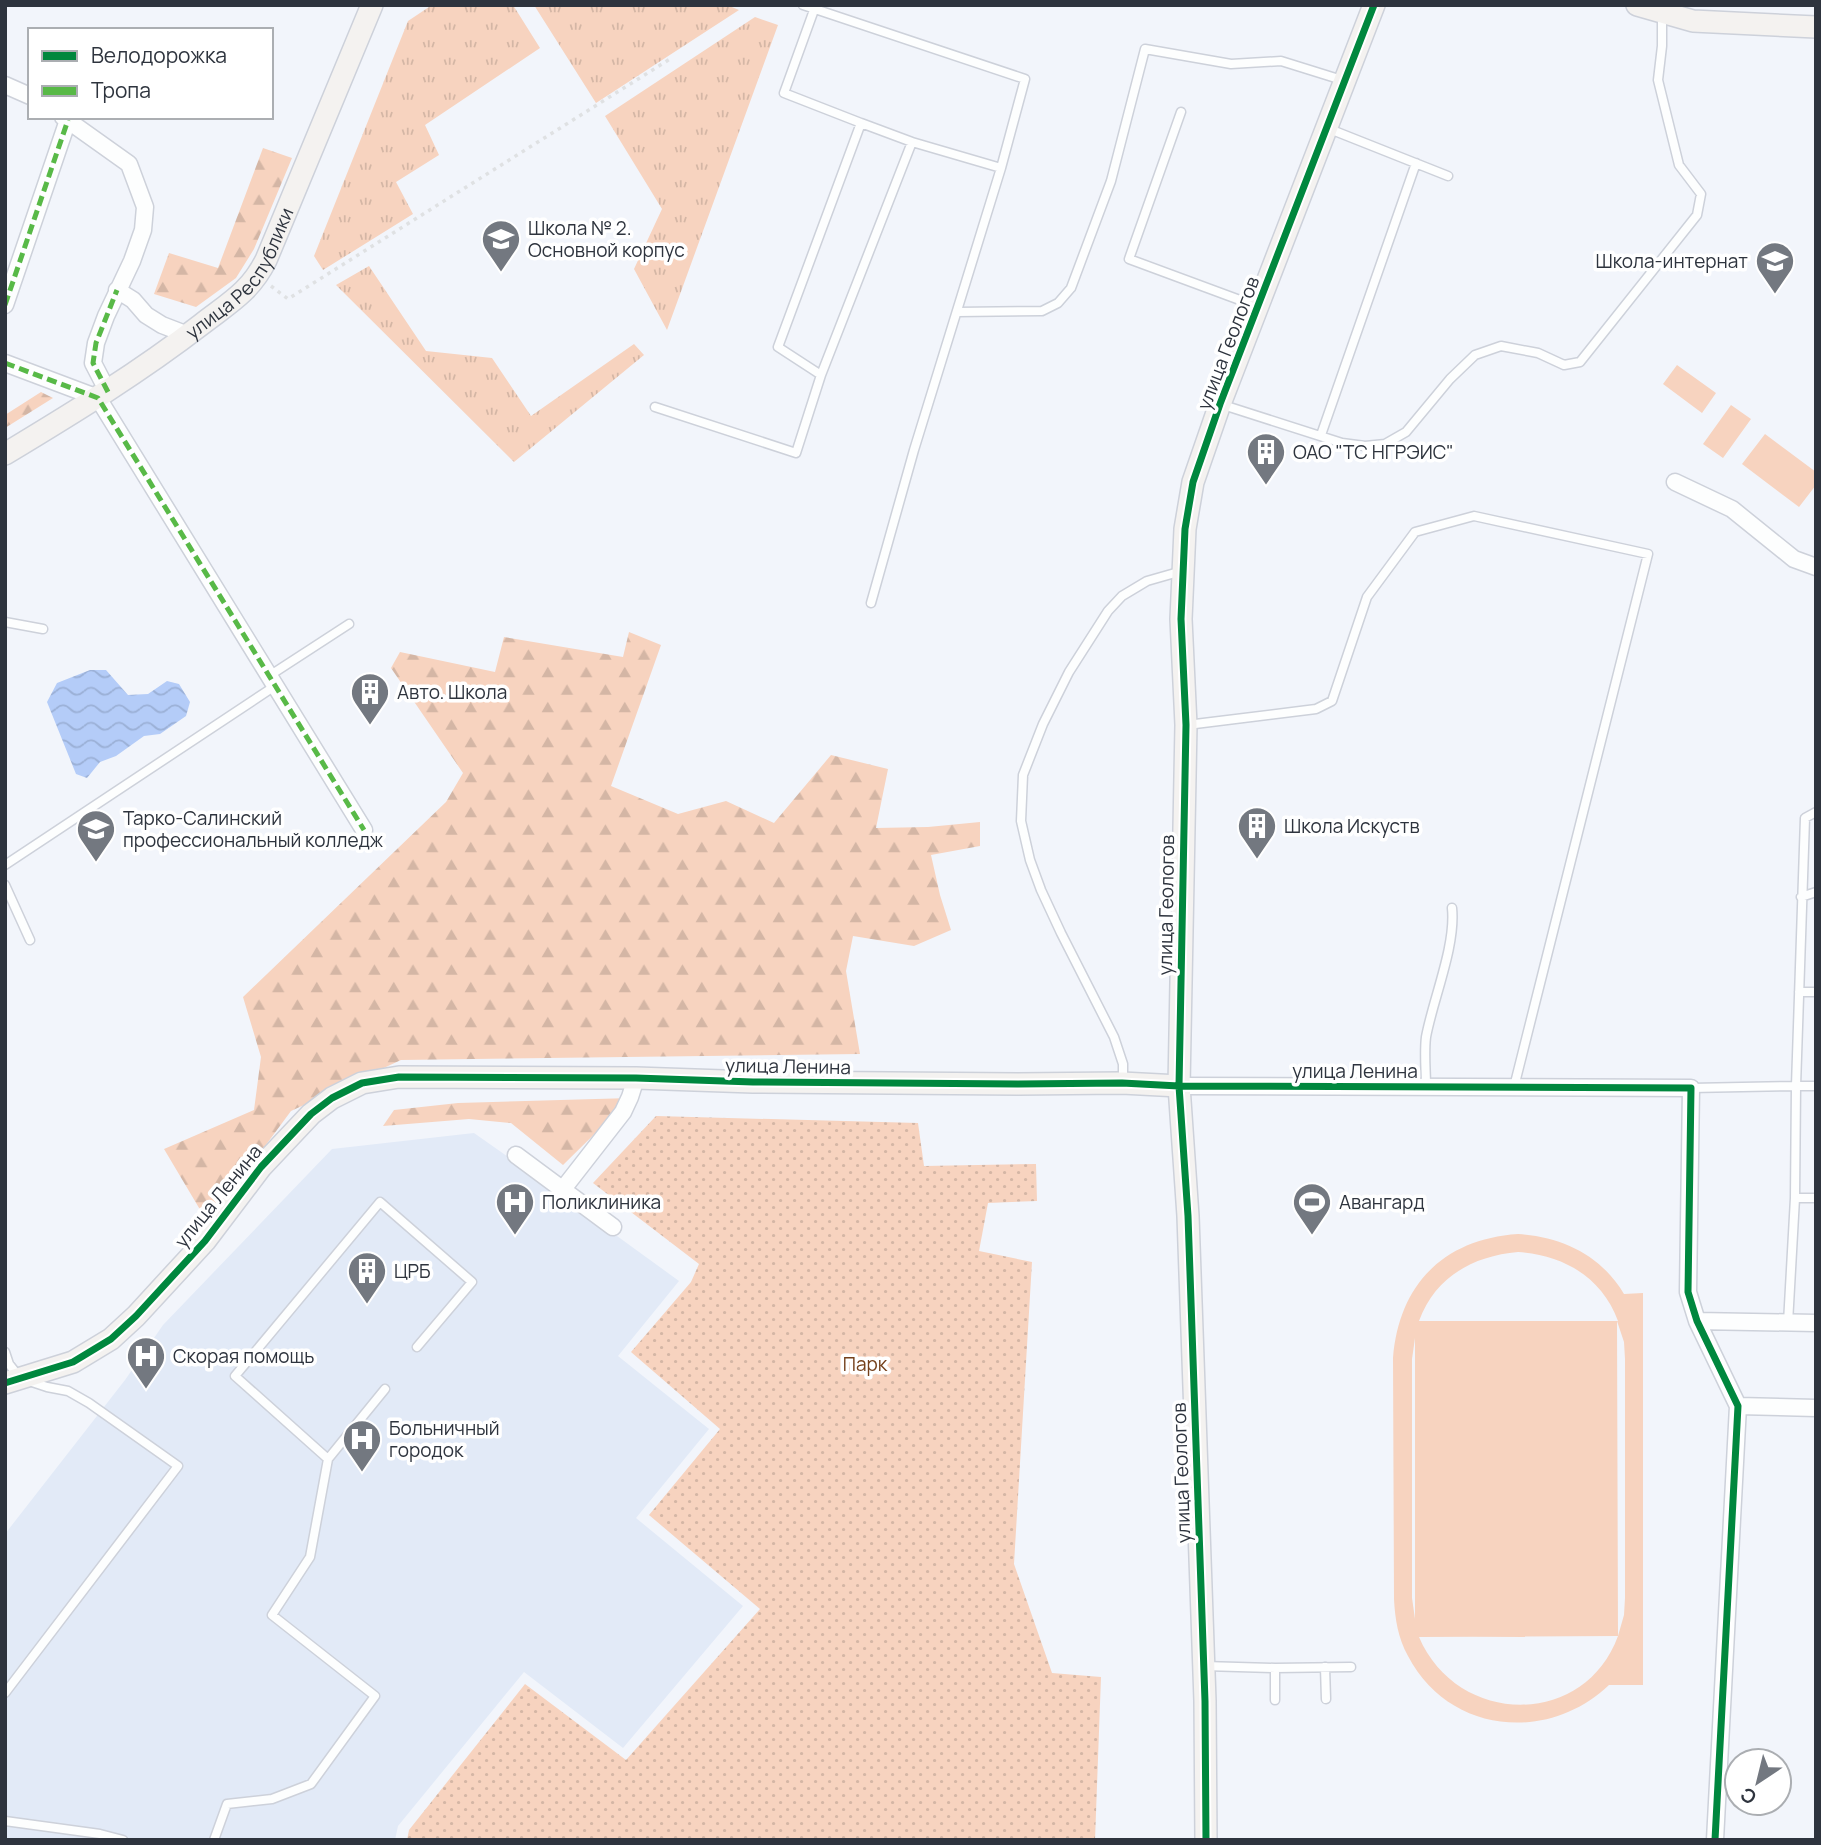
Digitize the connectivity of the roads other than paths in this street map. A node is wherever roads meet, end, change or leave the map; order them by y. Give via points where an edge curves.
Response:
1 (372, 5) edge
2 (803, 5) edge
3 (1374, 5) edge
4 (1637, 5) edge
5 (814, 10) junction
6 (1662, 13) junction
7 (1816, 27) edge
8 (1345, 81) junction
9 (5, 85) edge
10 (28, 95) edge
11 (1181, 112) dead end
12 (65, 119) edge
13 (861, 123) junction
14 (1327, 128) junction
15 (912, 142) junction
16 (1416, 163) junction
17 (1001, 168) junction
18 (1448, 176) dead end
19 (117, 290) junction
20 (5, 305) edge
21 (1259, 307) junction
22 (957, 312) junction
23 (188, 335) junction
24 (5, 363) edge
25 (821, 375) junction
26 (103, 395) junction
27 (1220, 404) junction
28 (655, 407) dead end
29 (1321, 435) junction
30 (5, 454) edge
31 (1675, 482) dead end
32 (1816, 567) edge
33 (1182, 571) junction
34 (871, 603) dead end
35 (5, 622) edge
36 (349, 624) dead end
37 (43, 629) dead end
38 (272, 681) junction
39 (1186, 725) junction
40 (1816, 813) edge
41 (364, 830) dead end
42 (5, 865) edge
43 (5, 885) edge
44 (1816, 892) edge
45 (1801, 897) junction
46 (1451, 908) dead end
47 (30, 940) dead end
48 (1799, 992) junction
49 (1816, 992) edge
50 (636, 1078) junction
51 (1122, 1083) junction
52 (1179, 1086) junction
53 (1796, 1086) junction
54 (1816, 1086) edge
55 (1426, 1087) junction
56 (1514, 1087) junction
57 (1691, 1088) junction
58 (516, 1155) dead end
59 (563, 1189) junction
60 (1795, 1198) junction
61 (1816, 1198) edge
62 (613, 1227) dead end
63 (1697, 1321) junction
64 (1788, 1323) junction
65 (1816, 1323) edge
66 (417, 1348) dead end
67 (5, 1352) edge
68 (13, 1380) edge
69 (385, 1389) dead end
70 (1738, 1406) junction
71 (1816, 1408) edge
72 (328, 1459) junction
73 (1203, 1666) junction
74 (1325, 1667) junction
75 (1351, 1667) dead end
76 (1275, 1668) junction
77 (5, 1693) edge
78 (1325, 1699) dead end
79 (1275, 1700) dead end
80 (5, 1821) edge
81 (123, 1840) edge
82 (214, 1840) edge
83 (1206, 1840) edge
84 (1715, 1840) edge

1 - 23 street, улица Республики via 258,276
2 - 5 lane
3 - 8 street, улица Геологов
4 - 6 street
5 - 13 lane via 784,93
5 - 17 lane via 1025,79
6 - 7 street via 1693,21
6 - 29 lane, улица Геологов via 1658,80 1679,165 1701,194 1697,215 1580,362 1564,365 1538,353 1501,345 1475,355 1406,432 1385,444 1342,443
8 - 14 street, улица Геологов
8 - 22 lane via 1281,61 1231,64 1145,49 1111,181 1071,288 1058,303 1042,311
9 - 10 street
11 - 21 lane via 1129,259
12 - 19 street via 129,164 145,207 143,230
12 - 20 street
13 - 15 lane
13 - 25 lane via 778,347
14 - 16 lane
14 - 21 street, улица Геологов
15 - 17 lane
15 - 25 lane
16 - 18 lane
16 - 29 lane
17 - 22 lane
19 - 23 street via 146,315
19 - 26 street via 93,363
21 - 27 street, улица Геологов
22 - 34 lane
23 - 26 street, улица Республики
24 - 26 street
25 - 28 lane via 796,453
26 - 30 street, улица Республики
26 - 38 street
27 - 29 lane, улица Геологов
27 - 33 street, улица Геологов via 1193,482
31 - 32 street via 1732,509 1794,559
33 - 39 street, улица Геологов
33 - 51 lane via 1147,581 1108,611 1069,672 1023,775 1021,821 1030,860 1114,1037 1123,1065
35 - 37 lane
36 - 38 lane
38 - 41 street
38 - 42 lane
39 - 52 street, улица Геологов
39 - 56 lane via 1315,709 1332,701 1367,597 1415,532 1474,516 1648,554
40 - 45 lane via 1805,818
43 - 47 lane
44 - 45 lane
45 - 48 lane
46 - 55 lane via 1450,940 1426,1040
48 - 49 lane
48 - 53 lane
50 - 51 street, улица Ленина
50 - 59 street via 623,1112
50 - 68 street, улица Ленина via 399,1077 362,1083 332,1098 287,1138 205,1241 111,1339 73,1362
51 - 52 street, улица Ленина
52 - 55 street, улица Ленина
52 - 73 street, улица Геологов via 1188,1216
53 - 54 lane
53 - 57 lane
53 - 60 lane
55 - 56 street, улица Ленина
56 - 57 street, улица Ленина
57 - 63 street via 1688,1292
58 - 59 street
59 - 62 street
60 - 61 lane
60 - 64 lane
63 - 64 street
63 - 70 street
64 - 65 street
66 - 72 lane via 472,1282 380,1202 235,1376
67 - 68 lane
68 - 77 lane via 68,1391 178,1466
69 - 72 lane
70 - 71 street
70 - 84 street
72 - 82 lane via 310,1557 272,1615 375,1696 311,1784 272,1799 227,1804
73 - 76 lane
73 - 83 street, улица Геологов
74 - 75 lane
74 - 76 lane
74 - 78 lane
76 - 79 lane
80 - 81 lane

